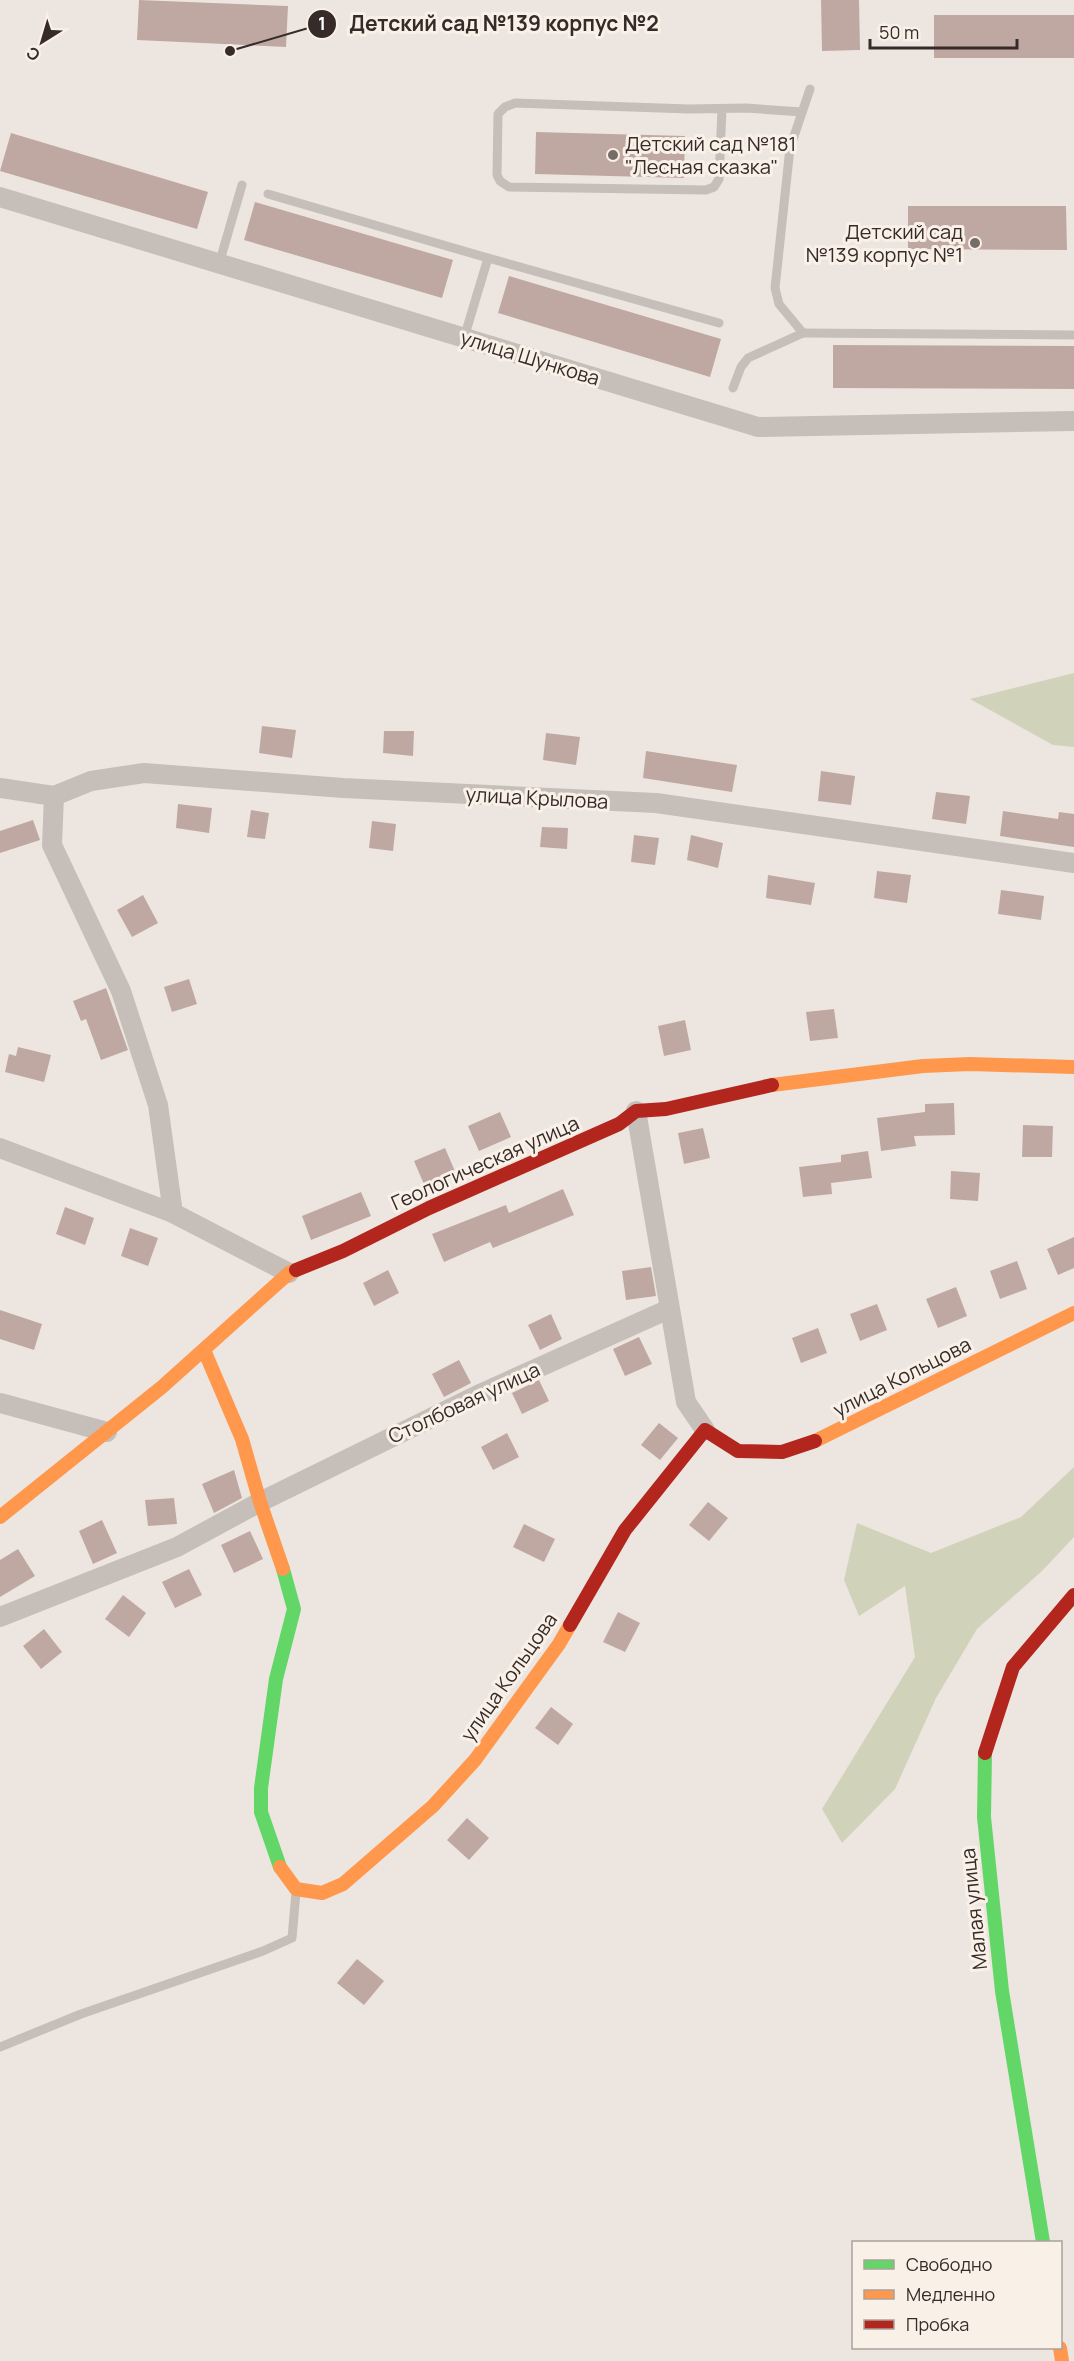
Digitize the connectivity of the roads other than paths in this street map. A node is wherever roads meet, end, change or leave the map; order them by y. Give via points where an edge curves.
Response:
1 (810, 89) dead end
2 (722, 109) junction
3 (802, 112) junction
4 (242, 185) dead end
5 (268, 194) dead end
6 (0, 197) edge
7 (488, 258) junction
8 (219, 264) junction
9 (719, 323) dead end
10 (803, 333) junction
11 (1074, 335) edge
12 (464, 338) junction
13 (733, 388) dead end
14 (1074, 422) edge
15 (0, 788) edge
16 (54, 796) junction
17 (1074, 863) edge
18 (1074, 1066) edge
19 (636, 1112) junction
20 (0, 1148) edge
21 (173, 1213) junction
22 (289, 1273) junction
23 (669, 1308) junction
24 (1074, 1313) edge
25 (204, 1350) junction
26 (0, 1403) edge
27 (705, 1430) junction
28 (107, 1432) junction
29 (260, 1502) junction
30 (0, 1517) edge
31 (1074, 1595) edge
32 (0, 1617) edge
33 (296, 1889) junction
34 (0, 2047) edge
35 (1043, 2241) edge

1 - 3 lane
2 - 2 lane via 515,103 498,114 497,175 509,187 706,190 719,179
2 - 3 lane
3 - 10 lane via 790,148 775,288 779,304
4 - 8 lane
5 - 7 lane
6 - 8 street, улица Шункова
7 - 9 lane
7 - 12 lane
8 - 12 street, улица Шункова
10 - 11 lane
10 - 13 lane via 748,358
12 - 14 street, улица Шункова via 758,428
15 - 16 street, улица Крылова
16 - 17 street, улица Крылова via 91,782 144,773 343,789 656,803
16 - 21 street via 52,845 121,991 158,1105
18 - 19 street, Геологическая улица via 923,1066 766,1086
19 - 22 street, Геологическая улица via 619,1124
19 - 23 street
20 - 21 street
21 - 22 street
22 - 25 street, Геологическая улица
23 - 27 street via 686,1402
23 - 29 street, Столбовая улица via 482,1393
24 - 27 street, улица Кольцова via 822,1439 782,1452 738,1451
25 - 28 street, Геологическая улица
25 - 29 street via 242,1439
26 - 28 street
27 - 33 street, улица Кольцова via 626,1530 559,1644 475,1760 433,1806 343,1884 322,1893
28 - 30 street, Геологическая улица
29 - 32 street, Столбовая улица via 177,1547
29 - 33 street via 294,1609 276,1679 261,1812 280,1867
31 - 35 street, Малая улица via 1013,1667 985,1748 984,1817 1002,1991
33 - 34 lane via 292,1938

